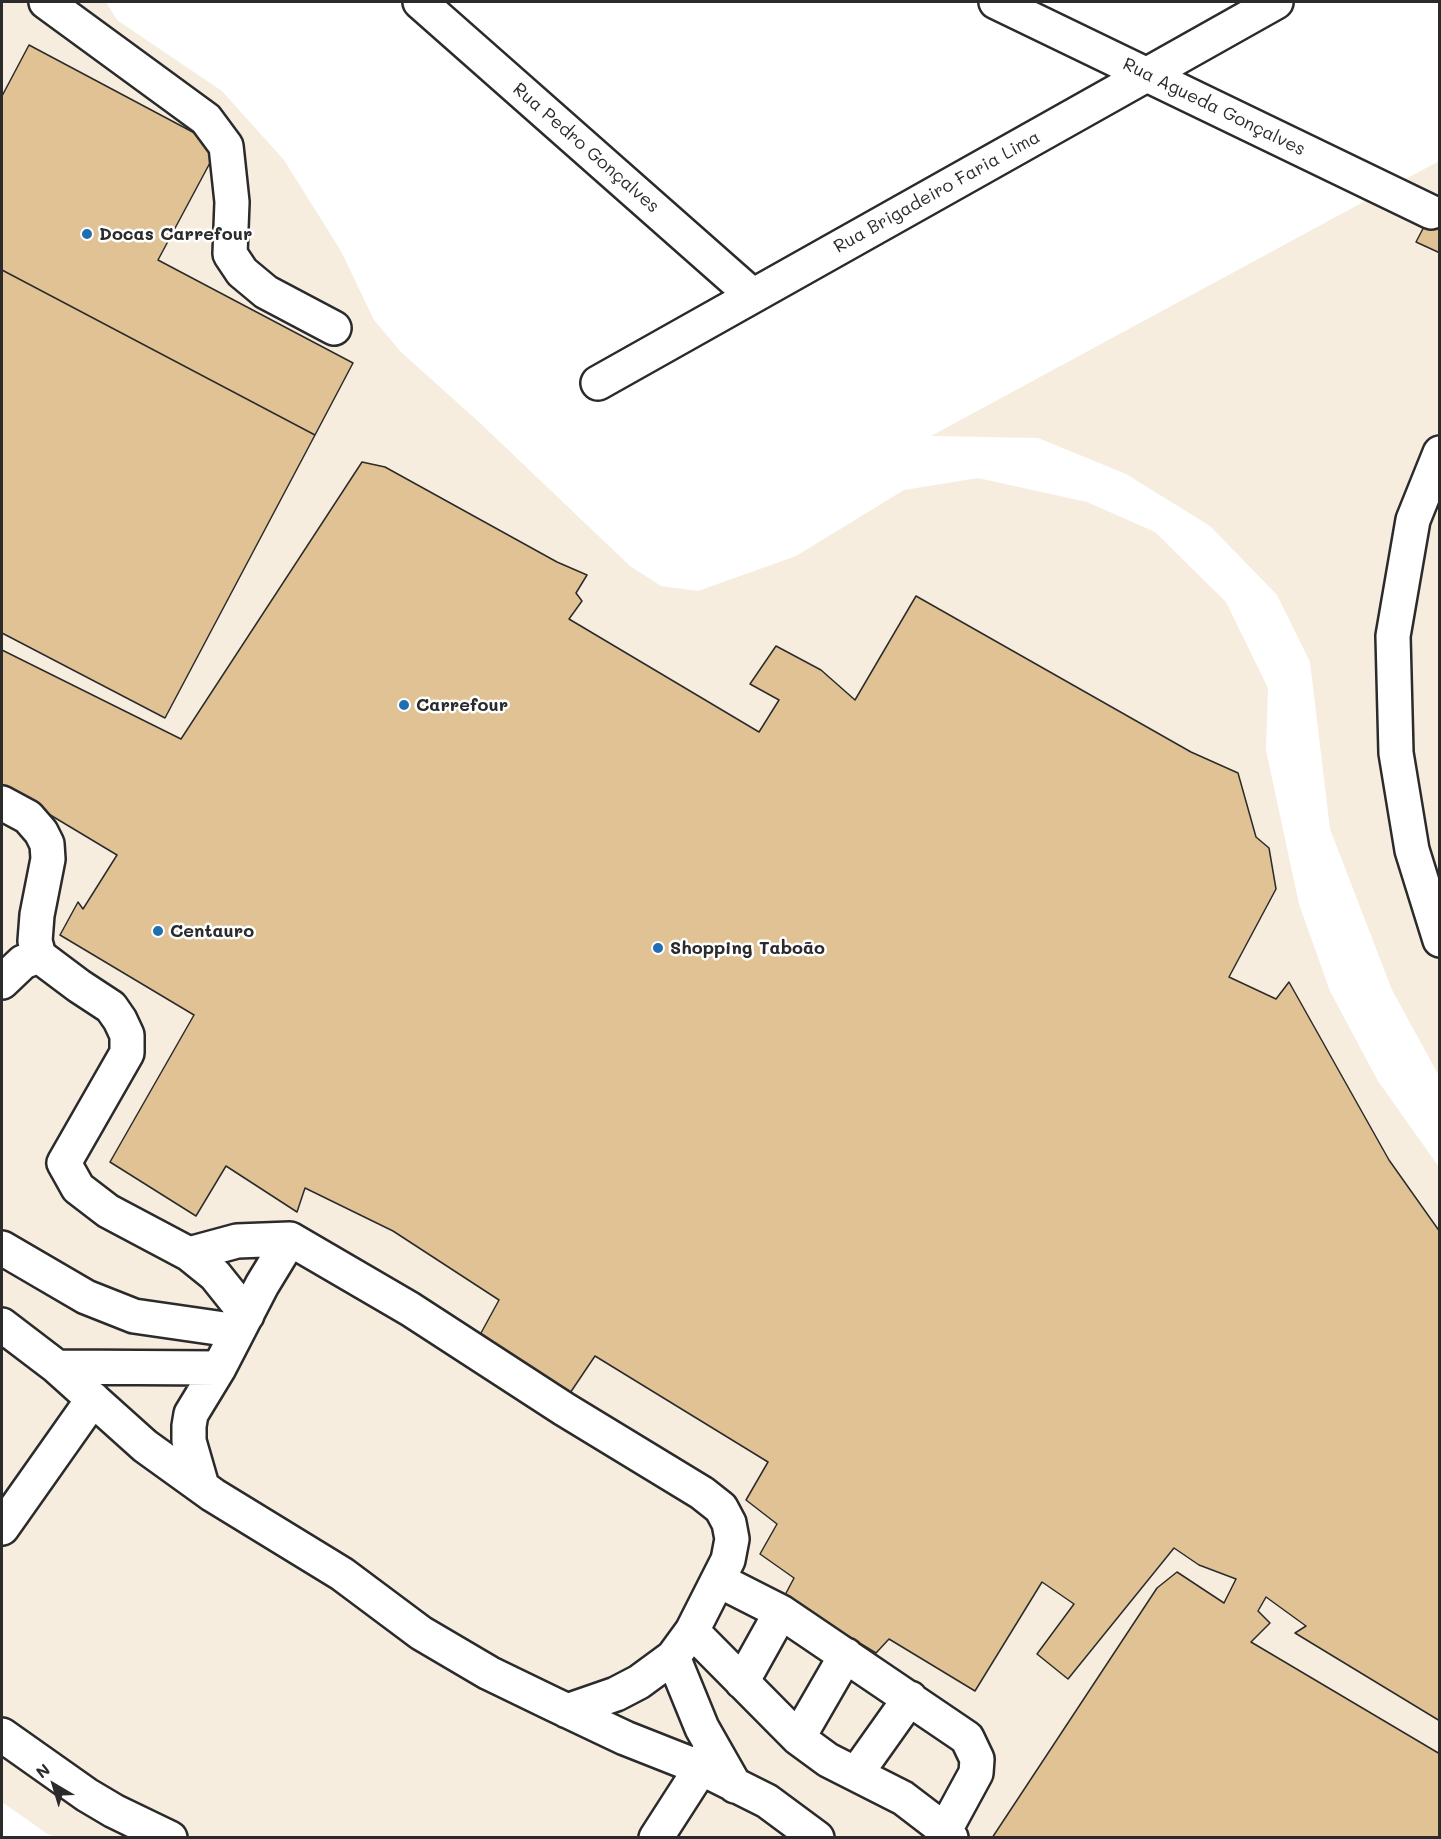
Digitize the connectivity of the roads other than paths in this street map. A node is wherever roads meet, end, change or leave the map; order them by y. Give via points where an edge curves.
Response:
1 (45, 2) edge
2 (420, 2) edge
3 (996, 2) edge
4 (1276, 2) edge
5 (1147, 75) junction
6 (1431, 212) dead end
7 (752, 295) junction
8 (334, 328) dead end
9 (598, 383) dead end
10 (1440, 453) edge
11 (6, 806) edge
12 (1440, 940) edge
13 (39, 956) junction
14 (2, 982) edge
15 (290, 1239) junction
16 (2, 1248) edge
17 (189, 1254) junction
18 (243, 1323) junction
19 (2, 1325) edge
20 (57, 1367) junction
21 (219, 1368) junction
22 (93, 1399) junction
23 (202, 1486) junction
24 (2, 1528) edge
25 (718, 1581) junction
26 (781, 1612) junction
27 (692, 1631) junction
28 (846, 1655) junction
29 (673, 1657) junction
30 (742, 1682) junction
31 (910, 1698) junction
32 (567, 1711) junction
33 (2, 1735) edge
34 (798, 1738) junction
35 (706, 1757) junction
36 (856, 1774) junction
37 (948, 1834) edge
38 (170, 1838) edge
39 (656, 1838) edge
40 (817, 1838) edge

1 - 8 street via 206,118 226,146 232,202 230,254 242,272 266,292
2 - 7 street, Rua Pedro Gonçalves
3 - 5 street, Rua Agueda Gonçalves
4 - 5 street, Rua Brigadeiro Faria Lima
5 - 6 street, Rua Agueda Gonçalves
5 - 7 street, Rua Brigadeiro Faria Lima
7 - 9 street, Rua Brigadeiro Faria Lima
10 - 12 street via 1413,520 1393,636 1396,753 1412,850
11 - 13 street via 28,817 47,844 35,941
13 - 14 street via 23,962
13 - 17 street via 111,1007 128,1035 127,1053 64,1163 78,1188 108,1211
15 - 17 street via 237,1240
15 - 18 street
15 - 25 street via 410,1309 722,1508 732,1539
16 - 18 street via 86,1297 134,1316
17 - 18 street via 214,1275
18 - 21 street
19 - 20 street
20 - 21 street
20 - 22 street
21 - 23 street via 191,1414 189,1426
22 - 23 street via 145,1446
22 - 24 street
23 - 32 street via 342,1574 421,1633 489,1673
25 - 26 street
25 - 27 street
26 - 28 street
26 - 30 street
27 - 29 street
27 - 30 street
28 - 31 street
28 - 34 street
29 - 32 street via 639,1682
29 - 35 street
30 - 34 street
31 - 36 street
31 - 37 street via 967,1738 977,1759 976,1773
32 - 35 street via 661,1754
33 - 38 street via 87,1795
34 - 36 street
35 - 39 street
35 - 40 street via 735,1786 767,1801
36 - 37 street via 903,1798

